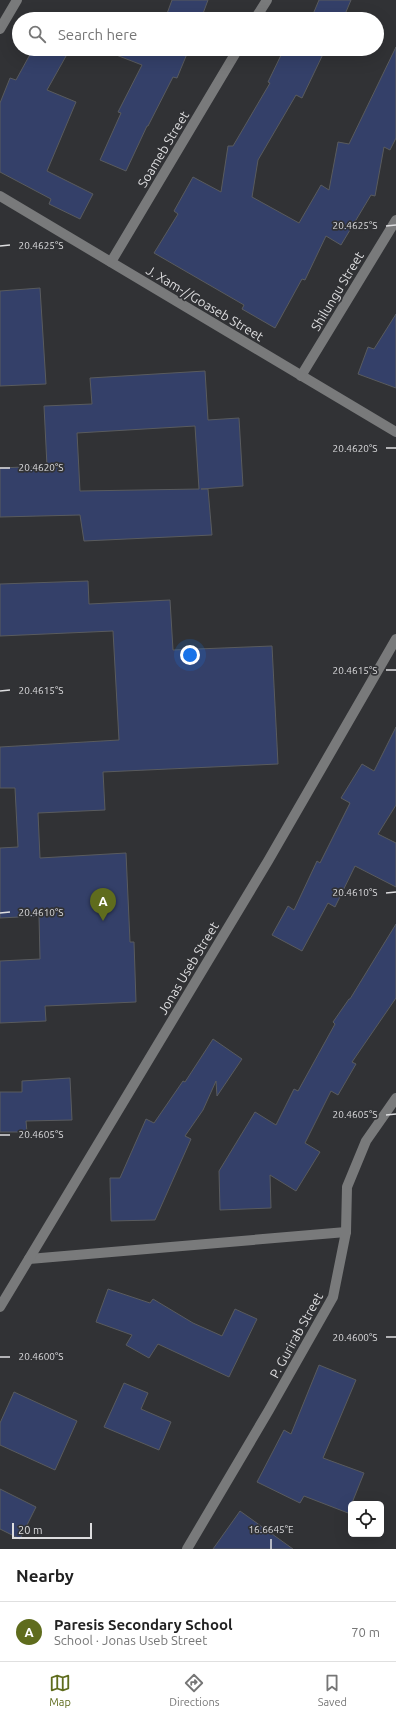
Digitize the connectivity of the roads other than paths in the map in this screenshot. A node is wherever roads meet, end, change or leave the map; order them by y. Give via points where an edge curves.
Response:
1 (17, 0) edge
2 (267, 0) edge
3 (259, 12) edge
4 (0, 29) edge
5 (234, 56) edge
6 (0, 196) edge
7 (396, 220) edge
8 (111, 262) junction
9 (301, 376) junction
10 (396, 432) edge
11 (396, 639) edge
12 (395, 1099) edge
13 (346, 1232) junction
14 (29, 1259) junction
15 (0, 1307) edge
16 (187, 1549) edge

1 - 4 street
2 - 3 street
5 - 8 street, Soameb Street
6 - 8 street, J. Xam-//Goaseb Street
7 - 9 street, Shilungu Street
8 - 9 street, J. Xam-//Goaseb Street
9 - 10 street, J. Xam-//Goaseb Street
11 - 14 street, Jonas Useb Street via 264,867
12 - 13 street, P. Gurirab Street via 366,1141 347,1187
13 - 14 street
13 - 16 street, P. Gurirab Street via 333,1297
14 - 15 street, Jonas Useb Street

